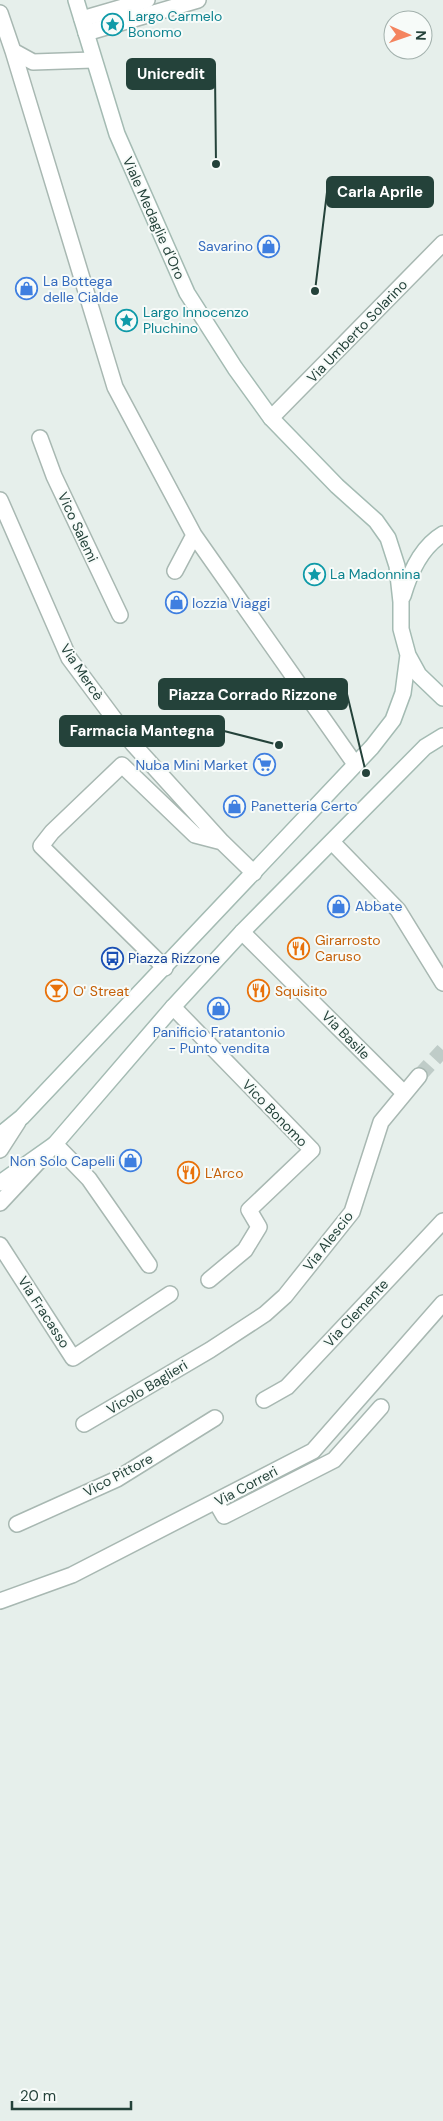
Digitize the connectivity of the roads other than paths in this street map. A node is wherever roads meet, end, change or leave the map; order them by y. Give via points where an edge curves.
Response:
1 (76, 0) edge
2 (147, 0) edge
3 (198, 0) edge
4 (0, 13) edge
5 (84, 26) junction
6 (13, 51) junction
7 (94, 60) junction
8 (443, 243) edge
9 (271, 418) junction
10 (40, 438) dead end
11 (0, 500) edge
12 (443, 534) edge
13 (194, 535) junction
14 (175, 571) dead end
15 (401, 602) junction
16 (120, 616) dead end
17 (408, 655) junction
18 (443, 698) edge
19 (443, 736) edge
20 (355, 764) junction
21 (222, 842) junction
22 (332, 842) junction
23 (254, 873) junction
24 (242, 932) junction
25 (165, 968) junction
26 (443, 983) edge
27 (173, 1007) junction
28 (419, 1076) tunnel mouth
29 (404, 1093) junction
30 (22, 1117) junction
31 (0, 1134) edge
32 (55, 1144) junction
33 (0, 1150) edge
34 (0, 1183) edge
35 (0, 1203) edge
36 (443, 1221) edge
37 (0, 1245) edge
38 (149, 1265) dead end
39 (209, 1280) dead end
40 (170, 1294) dead end
41 (443, 1303) edge
42 (210, 1350) joint
43 (264, 1400) dead end
44 (381, 1407) dead end
45 (215, 1418) dead end
46 (84, 1424) dead end
47 (216, 1502) junction
48 (17, 1524) dead end
49 (0, 1601) edge

1 - 5 street, Viale Medaglie d'Oro
2 - 5 street
3 - 5 street
4 - 6 street
5 - 7 street, Viale Medaglie d'Oro
6 - 7 street via 33,62
6 - 13 street via 115,387
7 - 9 street, Viale Medaglie d'Oro via 117,134 187,292 234,368
8 - 9 street, Via Umberto Solarino
9 - 15 street, Viale Medaglie d'Oro via 384,532 397,566
10 - 16 street, Vico Salemi via 54,476
11 - 21 street, Via Mercè via 69,658 133,744
12 - 15 street via 420,555 408,577
13 - 14 street
13 - 20 street
15 - 17 street via 401,629
17 - 18 street via 419,675
17 - 20 street via 403,693 393,720
19 - 22 street via 425,747
20 - 23 street
21 - 23 street, Via Mercè
21 - 25 street via 195,834 122,765 41,846
22 - 24 street
22 - 26 street via 398,910
23 - 25 street
24 - 27 street
24 - 29 street, Via Basile
25 - 30 street
27 - 32 street
27 - 39 street, Vico Bonomo via 312,1150 249,1210 259,1227 245,1250
28 - 29 street, Via Alescio
29 - 42 street, Via Alescio via 381,1122 352,1212 285,1296 265,1314
30 - 31 street
30 - 33 street
32 - 34 street
32 - 35 street
32 - 38 street via 89,1179
36 - 43 street, Via Clemente via 287,1388
37 - 40 street, Via Fracasso via 73,1358
41 - 47 street, Via Correri via 313,1451
42 - 46 street, Vicolo Baglieri
44 - 47 street via 334,1460 224,1516
45 - 48 street, Vico Pittore via 117,1479
47 - 49 street, Via Correri via 72,1575

